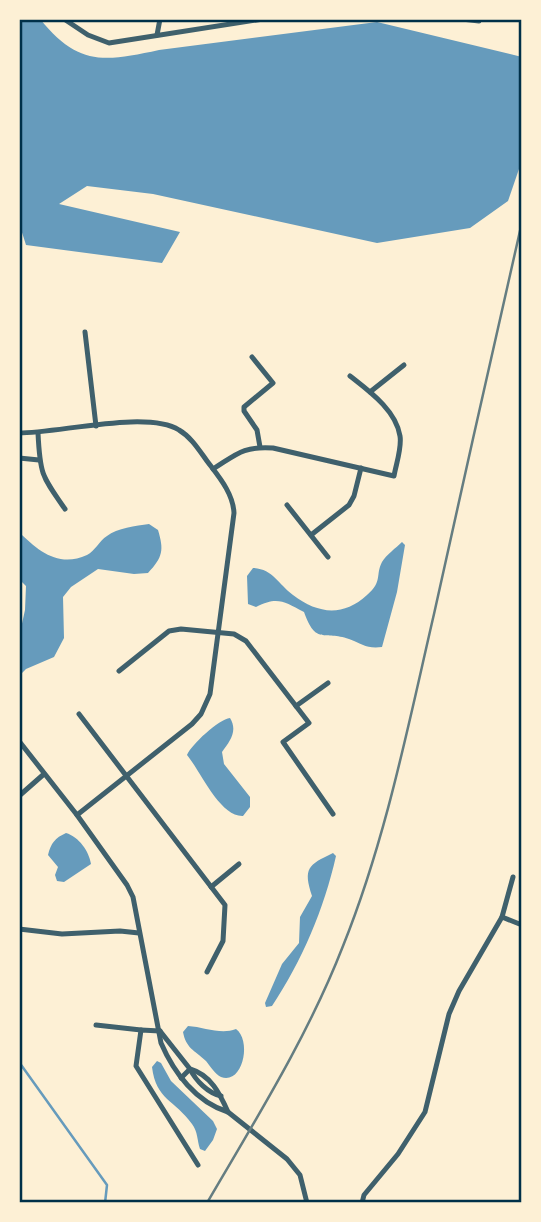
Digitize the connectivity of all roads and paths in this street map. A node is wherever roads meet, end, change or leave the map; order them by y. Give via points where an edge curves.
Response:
1 (64, 19) edge
2 (160, 19) edge
3 (263, 19) edge
4 (462, 19) edge
5 (479, 20) edge
6 (157, 35) junction
7 (85, 332) dead end
8 (252, 357) dead end
9 (404, 365) dead end
10 (350, 376) dead end
11 (370, 392) junction
12 (96, 426) junction
13 (19, 433) edge
14 (38, 433) junction
15 (260, 447) junction
16 (19, 457) edge
17 (39, 460) junction
18 (361, 468) junction
19 (213, 469) junction
20 (287, 505) dead end
21 (65, 509) dead end
22 (311, 535) junction
23 (328, 557) dead end
24 (218, 633) junction
25 (119, 671) dead end
26 (328, 683) dead end
27 (296, 706) junction
28 (79, 715) dead end
29 (19, 741) edge
30 (44, 774) junction
31 (127, 776) junction
32 (19, 796) edge
33 (77, 814) junction
34 (333, 814) dead end
35 (239, 864) dead end
36 (513, 877) dead end
37 (211, 887) junction
38 (502, 917) junction
39 (522, 925) edge
40 (19, 929) edge
41 (139, 933) junction
42 (207, 972) dead end
43 (96, 1025) dead end
44 (141, 1030) junction
45 (160, 1031) junction
46 (190, 1069) junction
47 (181, 1078) junction
48 (228, 1112) junction
49 (198, 1166) dead end
50 (307, 1203) edge
51 (362, 1203) edge

1 - 6 street via 109,43
2 - 6 street
3 - 6 street
4 - 5 street
7 - 12 street
8 - 15 street via 273,383 244,407 257,430
9 - 11 street
10 - 11 street
11 - 18 street via 393,417 401,438 394,476
12 - 14 street
12 - 19 street via 143,421 177,428
13 - 14 street
14 - 17 street
15 - 18 street
15 - 19 street via 242,451
16 - 17 street
17 - 21 street via 44,478
18 - 22 street via 349,506
19 - 24 street via 230,493 234,513
20 - 22 street
22 - 23 street
24 - 25 street via 169,631
24 - 27 street via 246,641
24 - 31 street via 210,694 201,714
26 - 27 street
27 - 34 street via 309,723 284,742
28 - 31 street
29 - 30 street
30 - 32 street
30 - 33 street
31 - 33 street
31 - 37 street
33 - 41 street via 127,885
35 - 37 street
36 - 38 street
37 - 42 street via 225,905 223,941
38 - 39 street
38 - 51 street via 449,1014 425,1112
40 - 41 street via 62,934
41 - 45 street
43 - 44 street
44 - 45 street
44 - 49 street via 136,1066
45 - 46 street
45 - 47 street via 161,1043
46 - 47 street
46 - 48 street via 212,1094 221,1096
47 - 48 street via 203,1099
48 - 50 street via 287,1159 300,1175

